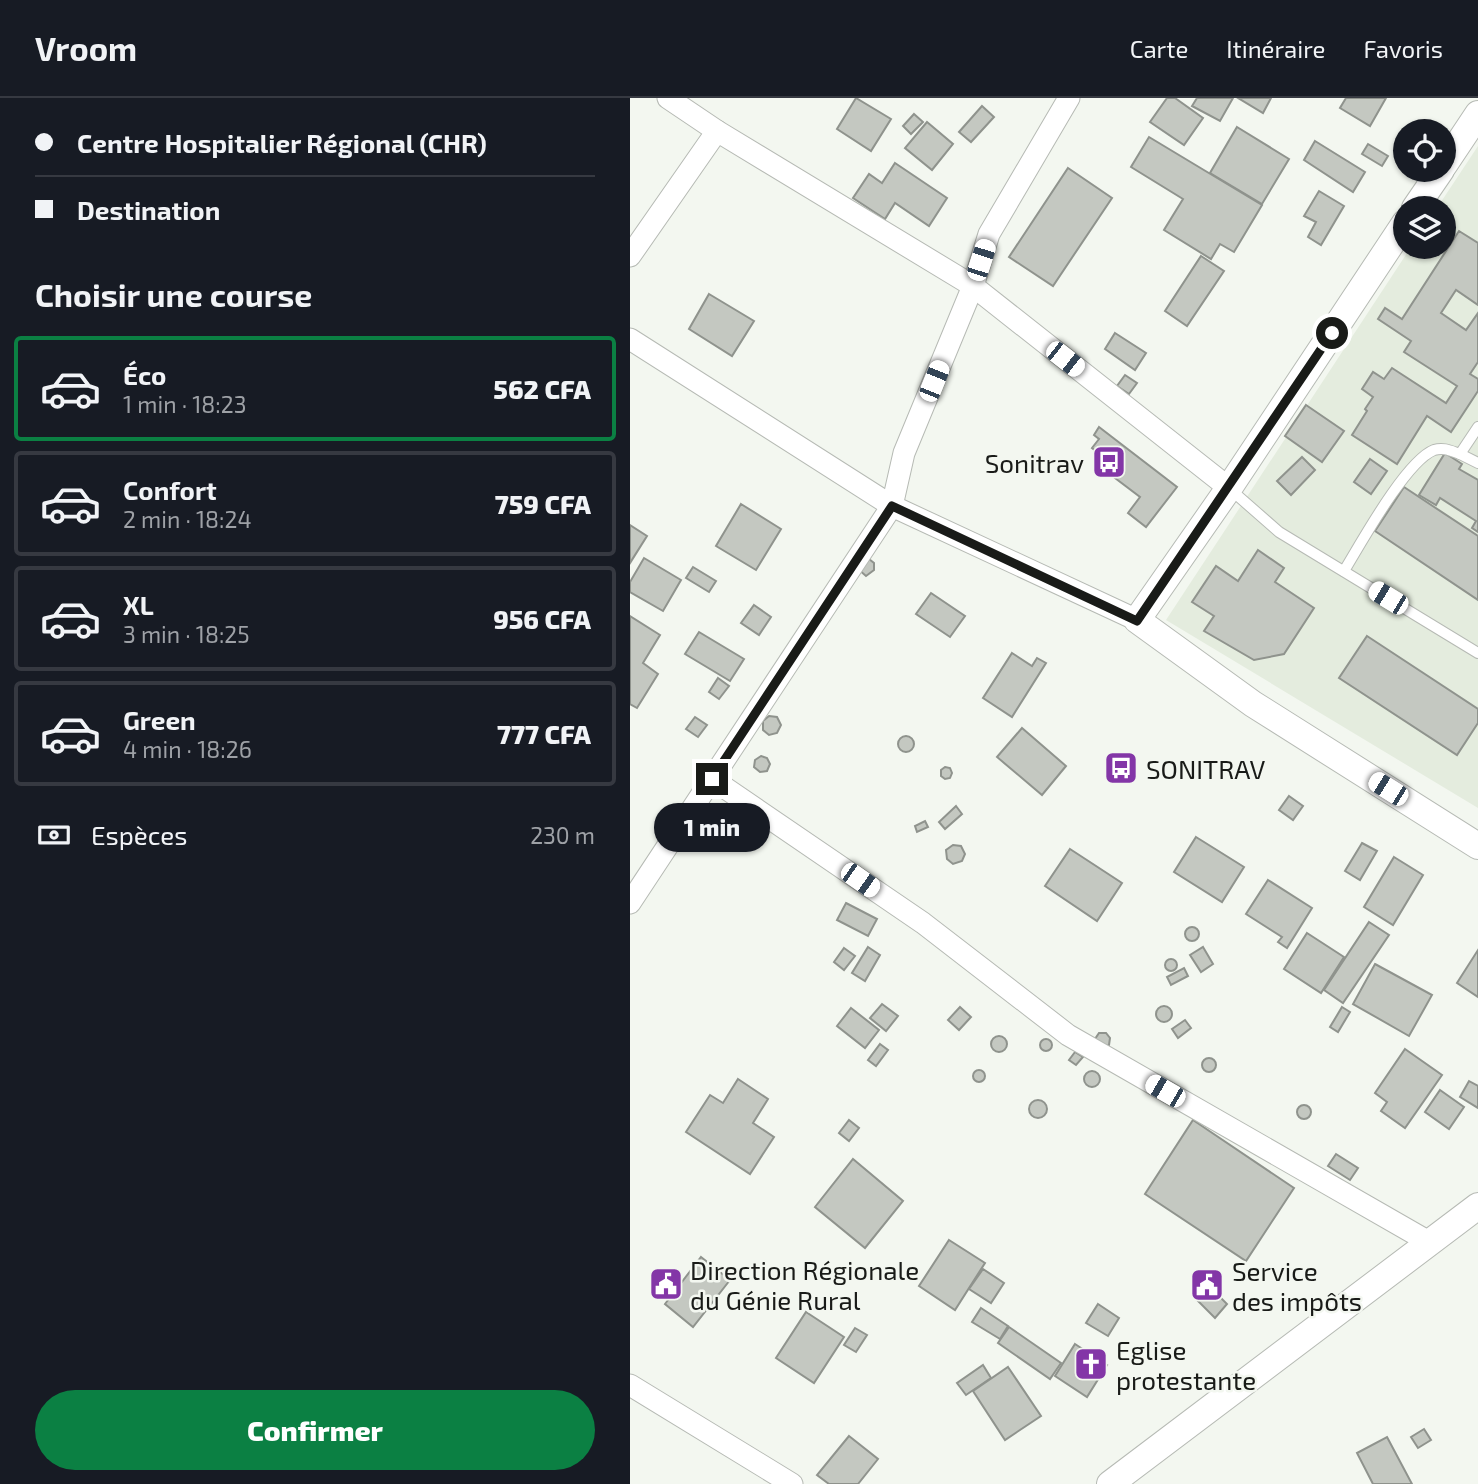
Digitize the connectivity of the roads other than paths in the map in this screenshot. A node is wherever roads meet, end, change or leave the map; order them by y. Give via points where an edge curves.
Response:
1 (668, 98) edge
2 (1069, 98) edge
3 (1478, 114) edge
4 (717, 131) junction
5 (1456, 147) edge
6 (1393, 241) edge
7 (630, 256) edge
8 (973, 286) junction
9 (630, 338) edge
10 (1478, 426) edge
11 (1460, 454) junction
12 (1478, 463) edge
13 (1228, 488) junction
14 (892, 506) junction
15 (1343, 571) junction
16 (1137, 621) junction
17 (1478, 653) edge
18 (712, 779) junction
19 (1478, 846) edge
20 (630, 903) edge
21 (1478, 1206) edge
22 (1429, 1242) junction
23 (630, 1385) edge
24 (792, 1484) edge
25 (1110, 1484) edge

1 - 4 street
2 - 8 street via 989,234
3 - 5 street
4 - 7 street
4 - 8 street
6 - 13 street
8 - 13 street
8 - 14 street via 904,453
9 - 14 street
10 - 11 lane
11 - 12 lane
11 - 15 lane via 1444,448 1426,455 1400,484
13 - 15 lane via 1279,532
13 - 16 street
14 - 16 street
14 - 18 street
15 - 17 lane
16 - 19 street via 1253,704
18 - 20 street
18 - 22 street via 923,923 1069,1035
21 - 22 street
22 - 25 street
23 - 24 street

